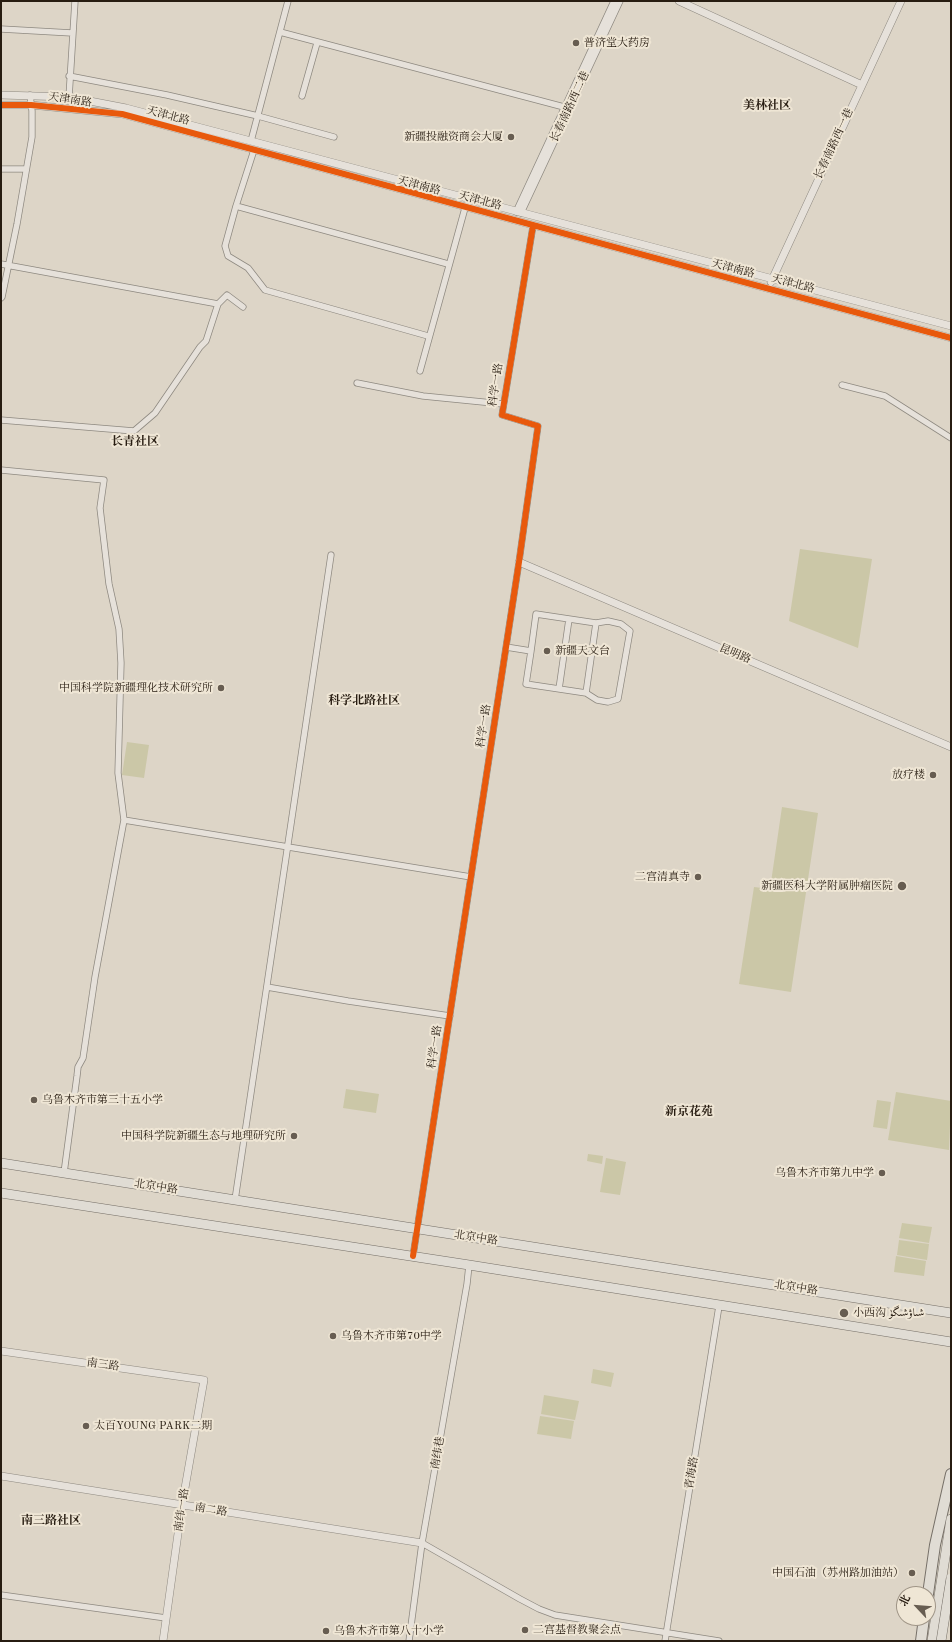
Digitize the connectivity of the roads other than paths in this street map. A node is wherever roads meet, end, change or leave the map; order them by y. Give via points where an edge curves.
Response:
1 (75, 1) edge
2 (288, 1) edge
3 (614, 1) edge
4 (620, 1) edge
5 (679, 1) edge
6 (901, 1) edge
7 (1, 28) edge
8 (280, 32) junction
9 (72, 33) junction
10 (317, 43) junction
11 (69, 76) junction
12 (862, 85) junction
13 (1, 95) edge
14 (30, 95) junction
15 (302, 96) dead end
16 (69, 97) junction
17 (1, 104) edge
18 (31, 105) junction
19 (564, 107) junction
20 (258, 116) junction
21 (334, 138) dead end
22 (251, 141) junction
23 (254, 150) junction
24 (1, 169) edge
25 (26, 169) junction
26 (445, 192) junction
27 (443, 202) junction
28 (236, 206) junction
29 (465, 208) junction
30 (519, 212) junction
31 (533, 226) junction
32 (622, 240) junction
33 (620, 249) junction
34 (1, 264) edge
35 (448, 264) junction
36 (9, 265) junction
37 (772, 279) junction
38 (768, 288) junction
39 (1, 298) edge
40 (218, 304) junction
41 (243, 306) dead end
42 (951, 326) edge
43 (428, 336) junction
44 (951, 338) edge
45 (420, 371) dead end
46 (357, 383) dead end
47 (842, 385) dead end
48 (503, 404) junction
49 (1, 420) edge
50 (951, 438) edge
51 (1, 470) edge
52 (331, 555) dead end
53 (519, 562) junction
54 (569, 619) junction
55 (596, 623) junction
56 (506, 647) junction
57 (531, 651) junction
58 (559, 689) junction
59 (586, 693) junction
60 (951, 747) edge
61 (124, 820) junction
62 (288, 846) junction
63 (471, 877) junction
64 (267, 987) junction
65 (450, 1016) junction
66 (1, 1163) edge
67 (64, 1173) junction
68 (1, 1193) edge
69 (235, 1200) junction
70 (417, 1228) junction
71 (413, 1256) junction
72 (469, 1265) junction
73 (719, 1306) junction
74 (951, 1313) edge
75 (951, 1342) edge
76 (1, 1351) edge
77 (204, 1380) joint
78 (951, 1474) edge
79 (1, 1476) edge
80 (182, 1506) junction
81 (950, 1523) edge
82 (422, 1543) junction
83 (951, 1578) edge
84 (929, 1586) edge
85 (1, 1595) edge
86 (166, 1618) junction
87 (923, 1626) edge
88 (666, 1632) junction
89 (163, 1641) edge
90 (409, 1641) edge
91 (665, 1641) edge
92 (719, 1641) edge
93 (921, 1641) edge
94 (932, 1641) edge
95 (941, 1641) edge

1 - 9 street
2 - 8 street
3 - 19 street, 长春南路西二巷
4 - 30 street, 长春南路西二巷
5 - 12 street
6 - 12 street, 长春南路西一巷
7 - 9 street
8 - 10 street
8 - 20 street
9 - 11 street
10 - 15 street
10 - 19 street
11 - 16 street
11 - 20 street
12 - 37 street, 长春南路西一巷
13 - 14 street, 天津南路
14 - 16 street, 天津南路
14 - 18 street
16 - 22 street, 天津南路 via 126,108
17 - 18 street, 天津北路
18 - 23 street, 天津北路 via 122,114
18 - 25 street via 32,137
19 - 30 street, 长春南路西二巷
20 - 21 street
20 - 22 street
22 - 26 street, 天津南路
23 - 27 street, 天津北路
23 - 28 street
24 - 25 street
25 - 36 street
26 - 27 street
26 - 30 street, 天津南路
27 - 29 street, 天津北路
28 - 35 street
28 - 43 street via 225,246 228,256 248,268 265,290
29 - 31 street, 天津北路
29 - 35 street
30 - 32 street, 天津南路
31 - 33 street, 天津北路
31 - 48 street, 科学一路
32 - 33 street
32 - 37 street, 天津南路
33 - 38 street, 天津北路
34 - 36 street
35 - 43 street
36 - 39 street
36 - 40 street
37 - 38 street, 长春南路西一巷
37 - 42 street, 天津南路
38 - 44 street, 天津北路
40 - 41 street via 227,295
40 - 49 street via 206,341 155,413 134,431
43 - 45 street
46 - 48 street via 423,396
47 - 50 street via 885,396
48 - 53 street, 科学一路 via 502,415 538,426
51 - 61 street via 104,480 100,508 109,584 119,629 121,663 118,773
52 - 62 street
53 - 56 street, 科学一路
53 - 60 street, 昆明路
54 - 55 street
54 - 57 street via 536,614
54 - 58 street
55 - 59 street
55 - 59 street via 608,621 622,624 630,631 618,699 608,702 597,700
56 - 57 street
56 - 63 street, 科学一路
57 - 58 street via 526,684
58 - 59 street
61 - 62 street
61 - 67 street via 83,1058 78,1067
62 - 63 street
62 - 64 street
63 - 65 street, 科学一路
64 - 65 street
64 - 69 street
65 - 70 street, 科学一路
66 - 67 main road, 北京中路
67 - 69 main road, 北京中路
68 - 71 main road
69 - 70 main road, 北京中路
70 - 71 street, 科学一路
70 - 74 main road, 北京中路
71 - 72 main road
72 - 73 main road
72 - 82 street, 南纬巷
73 - 75 main road
73 - 88 street, 青海路
76 - 77 street, 南三路
77 - 80 street, 南纬一路
78 - 84 highway via 935,1545
79 - 80 street, 南二路
80 - 82 street, 南二路
80 - 86 street, 南纬一路
81 - 94 main road
82 - 88 street via 539,1609 555,1615
82 - 90 street, 南纬巷
83 - 95 main road, bridge
85 - 86 street
86 - 89 street, 南纬一路
87 - 93 highway
88 - 91 street, 青海路
88 - 92 street

